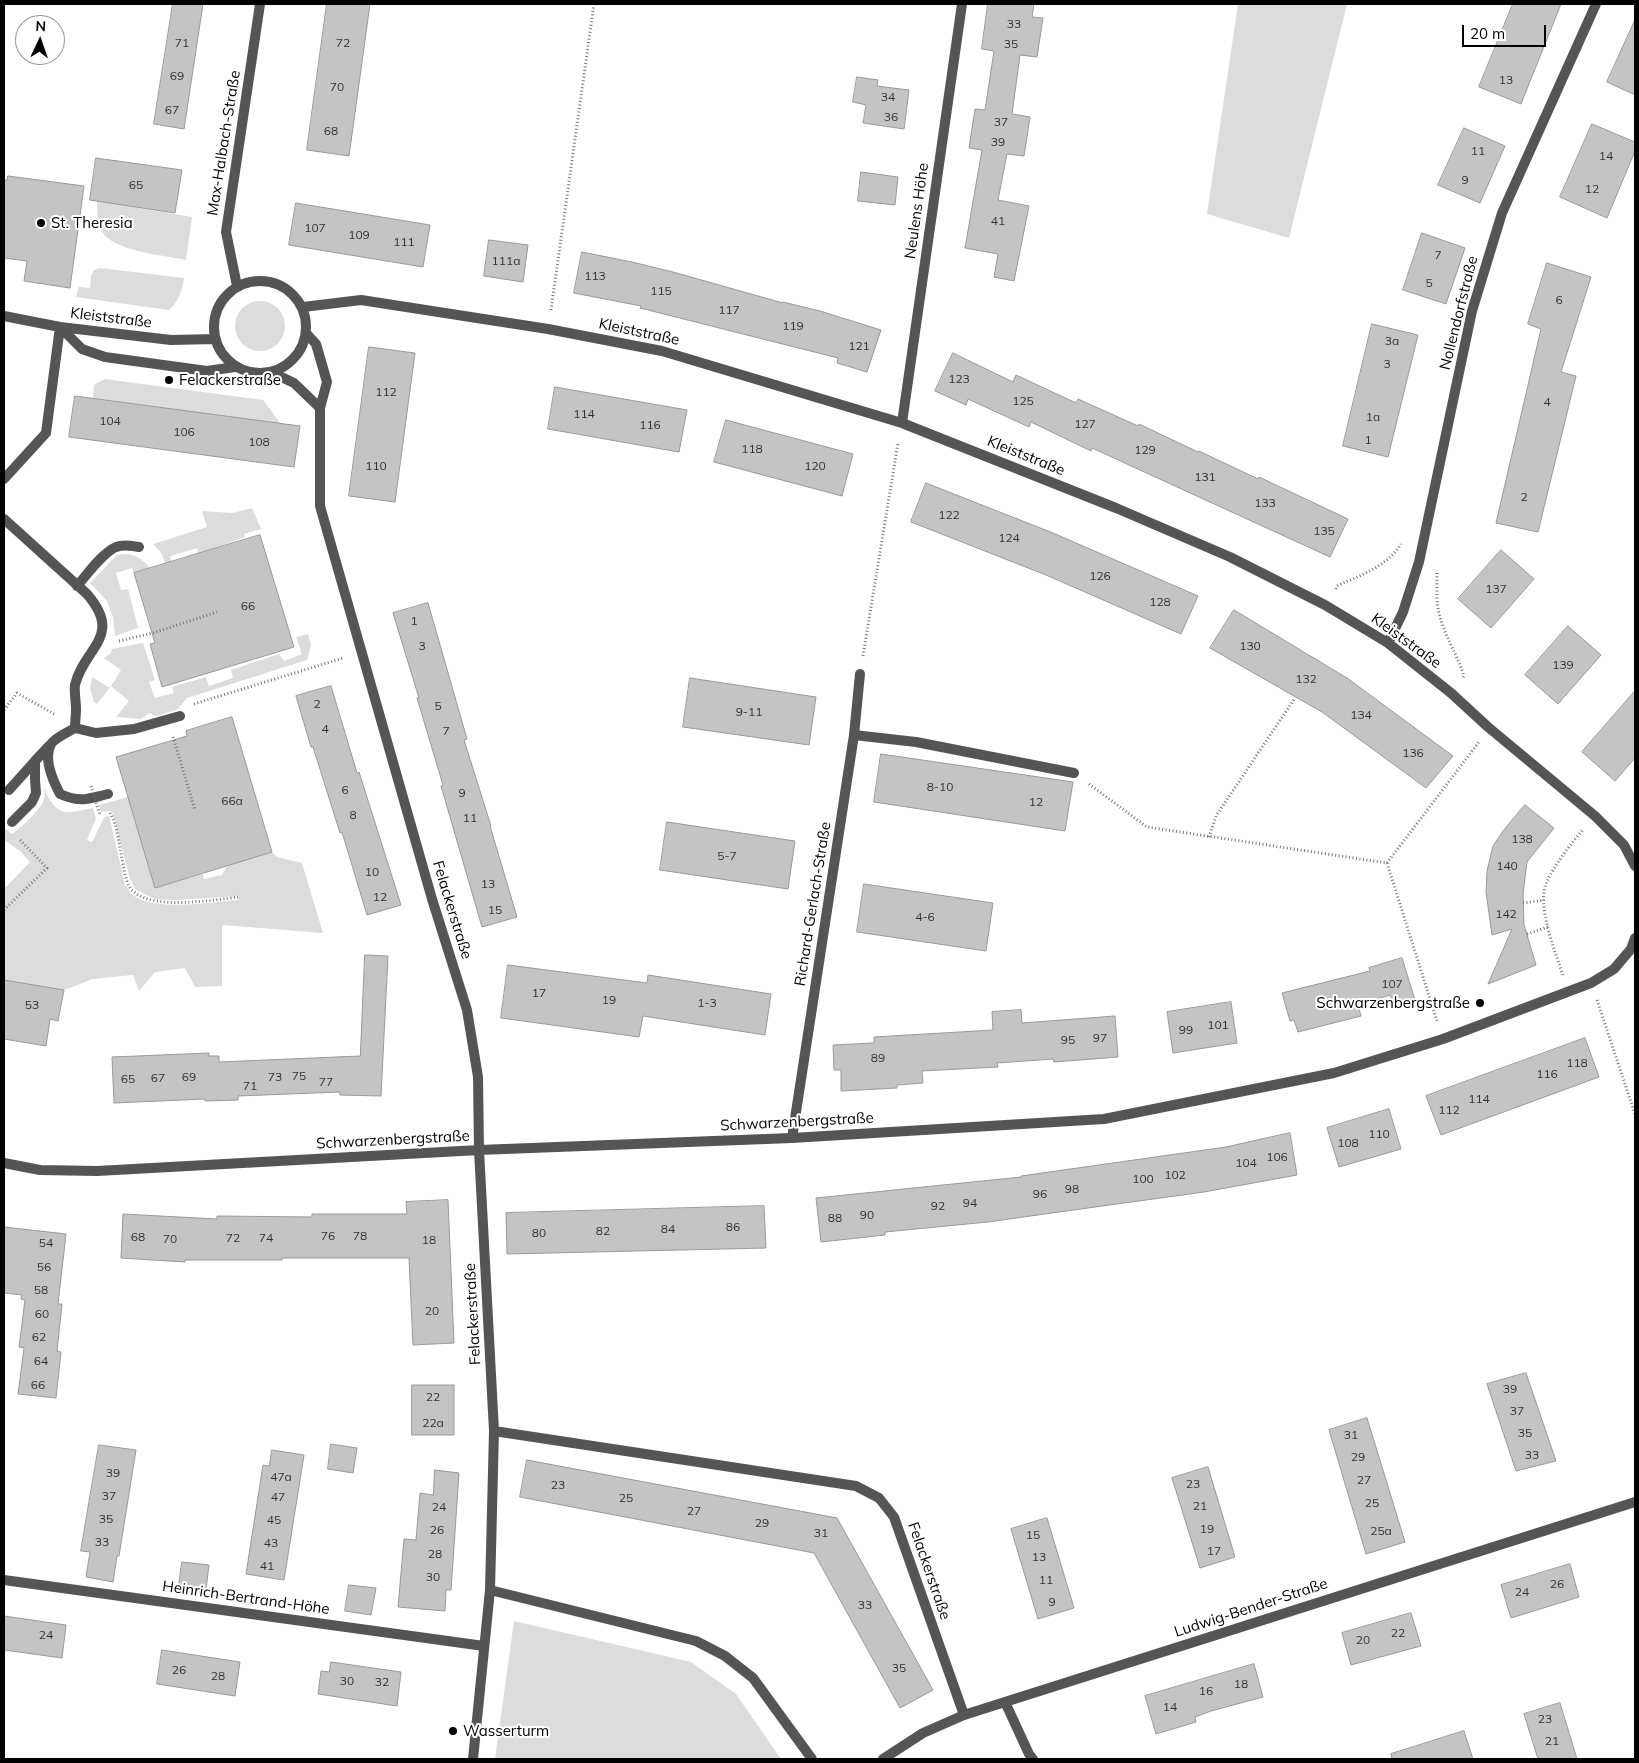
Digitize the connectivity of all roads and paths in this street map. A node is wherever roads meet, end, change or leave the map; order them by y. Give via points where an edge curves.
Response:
1 (260, 4) edge
2 (594, 4) edge
3 (962, 4) edge
4 (1596, 4) edge
5 (237, 286) junction
6 (303, 307) junction
7 (4, 316) edge
8 (60, 327) junction
9 (548, 329) junction
10 (306, 333) junction
11 (216, 339) junction
12 (235, 367) junction
13 (274, 373) junction
14 (320, 408) junction
15 (902, 423) junction
16 (896, 452) dead end
17 (4, 480) edge
18 (4, 519) edge
19 (1425, 532) junction
20 (139, 547) dead end
21 (1437, 567) dead end
22 (77, 586) junction
23 (1325, 605) junction
24 (217, 612) dead end
25 (100, 642) junction
26 (1388, 643) junction
27 (362, 652) junction
28 (860, 674) joint
29 (1450, 693) junction
30 (1295, 698) dead end
31 (4, 710) edge
32 (180, 716) joint
33 (167, 719) junction
34 (75, 728) junction
35 (854, 735) junction
36 (52, 743) junction
37 (1476, 746) dead end
38 (35, 761) junction
39 (1074, 773) joint
40 (91, 786) dead end
41 (8, 790) dead end
42 (108, 794) dead end
43 (195, 810) dead end
44 (12, 822) dead end
45 (1580, 833) dead end
46 (16, 836) dead end
47 (1209, 837) junction
48 (1387, 862) junction
49 (1635, 866) edge
50 (239, 898) dead end
51 (1544, 900) junction
52 (1523, 903) dead end
53 (4, 910) edge
54 (1548, 927) junction
55 (1527, 934) dead end
56 (1635, 938) edge
57 (1572, 991) junction
58 (1599, 1007) dead end
59 (1435, 1014) dead end
60 (1635, 1114) edge
61 (792, 1138) junction
62 (479, 1150) junction
63 (4, 1163) edge
64 (494, 1431) junction
65 (1635, 1502) edge
66 (4, 1580) edge
67 (490, 1590) junction
68 (484, 1646) junction
69 (1005, 1702) junction
70 (964, 1715) junction
71 (473, 1759) edge
72 (812, 1759) edge
73 (883, 1759) edge
74 (1033, 1759) edge

1 - 5 street, Max-Halbach-Straße via 226,232
2 - 9 path
3 - 15 street, Neulens Höhe
4 - 19 street, Nollendorfstraße via 1500,222 1472,311
5 - 6 street via 256,281 273,282 289,290
5 - 11 street via 217,308
6 - 9 street, Kleiststraße via 361,300
6 - 10 street
7 - 8 street, Kleiststraße
8 - 11 street, Kleiststraße via 171,340
8 - 12 street via 82,349 106,357 207,371
8 - 17 street via 46,433
9 - 15 street, Kleiststraße via 662,351
10 - 13 street via 301,349
10 - 14 street, Felackerstraße via 316,344 327,382
11 - 12 street via 223,355
12 - 13 street via 248,372
13 - 14 street via 294,382
14 - 27 street, Felackerstraße via 320,506
15 - 23 street, Kleiststraße via 1230,557
16 - 28 path
18 - 22 street
19 - 23 path via 1411,529 1397,550 1368,573 1338,586
19 - 26 street, Nollendorfstraße via 1419,562
20 - 22 street via 126,545 115,548
21 - 29 path via 1438,612 1464,676
22 - 25 street via 97,607 102,623
23 - 26 street, Kleiststraße
24 - 25 path via 153,633
25 - 34 street via 84,664 75,686
26 - 29 street, Kleiststraße
27 - 32 path via 194,704
27 - 62 street, Felackerstraße via 467,1010 478,1078
28 - 35 street, Richard-Gerlach-Straße
29 - 49 street, Kleiststraße via 1596,816 1624,845
30 - 47 path via 1216,816
31 - 34 path via 17,693
32 - 33 street
33 - 34 street via 134,729 96,733
33 - 43 path
34 - 36 street
35 - 39 street via 916,742
35 - 61 street, Richard-Gerlach-Straße
36 - 38 street
36 - 42 street via 49,763 52,779 60,794 84,800
37 - 48 path
38 - 41 street
38 - 44 street via 36,793 32,802
39 - 47 path via 1147,827
40 - 50 path, bridge via 100,815 111,813 126,881 133,892 153,900 172,902
45 - 51 path via 1546,882
46 - 53 path via 46,868
47 - 48 path
48 - 59 path
51 - 52 path
51 - 54 path
54 - 55 path
54 - 57 path
56 - 57 street via 1631,949 1614,969
57 - 61 street, Schwarzenbergstraße via 1334,1073 1104,1119
58 - 60 path
61 - 62 street, Schwarzenbergstraße
62 - 63 street, Schwarzenbergstraße via 97,1171 40,1170
62 - 64 street, Felackerstraße
64 - 67 street, Felackerstraße
64 - 70 street, Felackerstraße via 856,1486 879,1498 894,1517
65 - 69 street, Ludwig-Bender-Straße
66 - 68 street, Heinrich-Bertrand-Höhe
67 - 68 street, Felackerstraße
67 - 72 street via 696,1640 725,1656 753,1678
68 - 71 street, Felackerstraße
69 - 70 street, Ludwig-Bender-Straße
69 - 74 street
70 - 73 street, Ludwig-Bender-Straße via 923,1733

